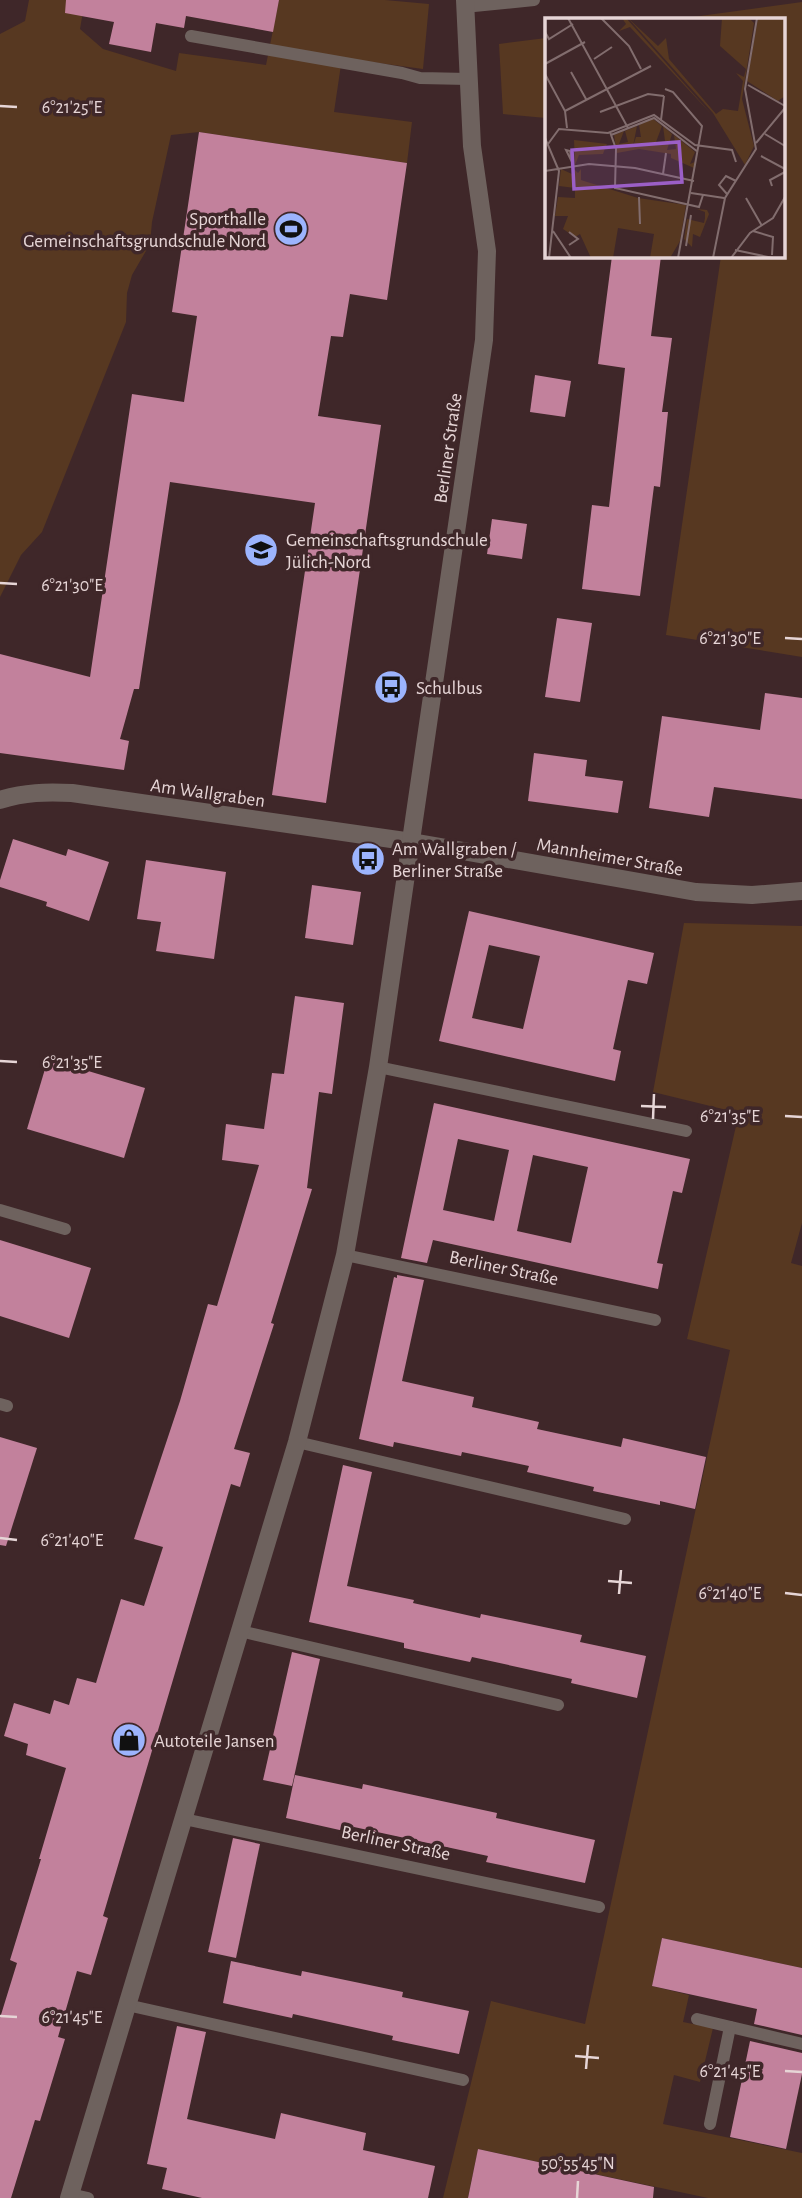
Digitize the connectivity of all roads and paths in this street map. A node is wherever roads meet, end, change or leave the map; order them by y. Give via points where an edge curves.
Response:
1 (534, 0) edge
2 (465, 3) edge
3 (191, 36) dead end
4 (468, 79) junction
5 (0, 800) edge
6 (412, 842) junction
7 (802, 891) edge
8 (378, 1067) junction
9 (686, 1131) dead end
10 (0, 1210) edge
11 (65, 1229) dead end
12 (345, 1255) junction
13 (654, 1320) dead end
14 (297, 1442) junction
15 (625, 1519) dead end
16 (240, 1631) junction
17 (558, 1705) dead end
18 (184, 1819) junction
19 (599, 1907) dead end
20 (127, 2005) junction
21 (696, 2020) dead end
22 (730, 2027) junction
23 (802, 2043) edge
24 (463, 2080) dead end
25 (710, 2124) dead end
26 (75, 2197) edge

1 - 2 lane
2 - 4 street, Berliner Straße
3 - 4 lane via 420,78
4 - 6 street, Berliner Straße via 487,251 484,340
5 - 6 street, Am Wallgraben via 20,793 72,793
6 - 7 street, Mannheimer Straße via 696,892 752,895
6 - 8 street, Berliner Straße
8 - 9 lane
8 - 12 street, Berliner Straße
10 - 11 lane
12 - 13 lane, Berliner Straße
12 - 14 street, Berliner Straße
14 - 15 lane
14 - 16 street, Berliner Straße
16 - 17 lane
16 - 18 street, Berliner Straße
18 - 19 lane, Berliner Straße
18 - 20 street, Berliner Straße
20 - 24 lane
20 - 26 street, Berliner Straße
21 - 22 lane
22 - 23 lane
22 - 25 lane

